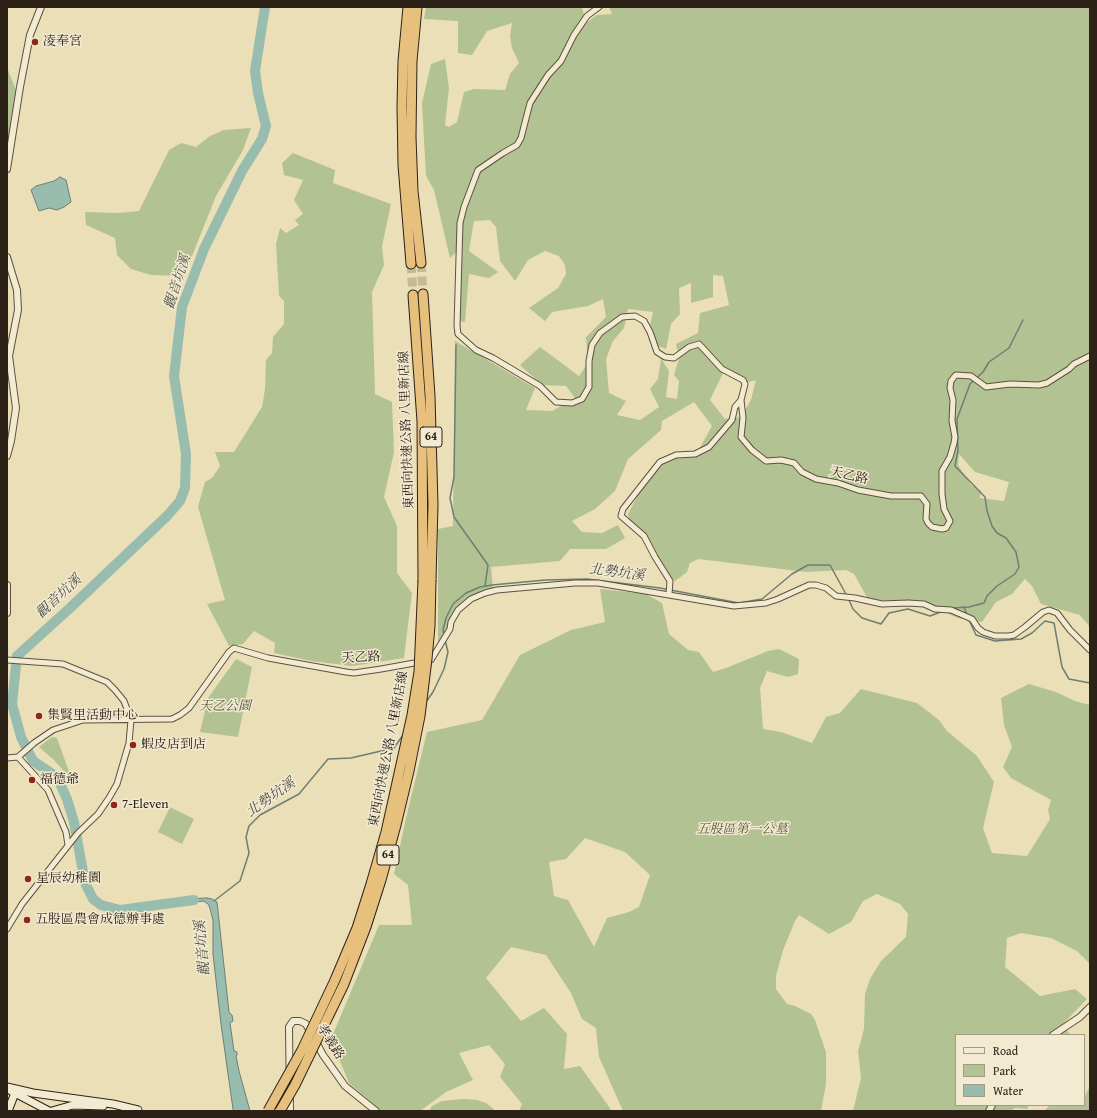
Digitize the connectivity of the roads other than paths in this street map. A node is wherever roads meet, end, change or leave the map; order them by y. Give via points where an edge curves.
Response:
1 (41, 7) edge
2 (408, 7) edge
3 (417, 7) edge
4 (599, 7) edge
5 (408, 61) junction
6 (7, 168) edge
7 (409, 191) junction
8 (7, 257) edge
9 (421, 263) tunnel mouth
10 (411, 264) tunnel mouth
11 (423, 294) tunnel mouth
12 (413, 295) tunnel mouth
13 (1090, 356) edge
14 (741, 400) junction
15 (7, 456) edge
16 (427, 580) junction
17 (7, 585) edge
18 (669, 594) junction
19 (7, 613) edge
20 (1090, 650) edge
21 (8, 660) edge
22 (131, 720) junction
23 (18, 757) junction
24 (7, 758) edge
25 (68, 845) junction
26 (7, 928) edge
27 (1090, 1007) edge
28 (1054, 1034) edge
29 (7, 1088) edge
30 (15, 1093) junction
31 (8, 1111) edge
32 (50, 1111) edge
33 (141, 1111) edge
34 (268, 1111) edge
35 (280, 1111) edge
36 (290, 1111) edge
37 (376, 1111) edge

1 - 6 street via 30,35
2 - 5 highway
3 - 5 highway
4 - 14 street via 587,16 561,61 530,103 517,145 478,170 460,223 458,334 476,350 540,386 556,402 572,403 582,399 589,386 592,345 600,333 622,317 635,316 644,321 657,352 665,357 674,358 689,347 699,344 722,369 743,380 746,384
5 - 7 highway via 406,107
7 - 9 highway
7 - 10 highway
8 - 15 street via 17,290 18,310 9,356 16,408 12,441
11 - 16 highway, 東西向快速公路 八里新店線 / 64 via 430,396 433,505
12 - 16 highway, 東西向快速公路 八里新店線 / 64 via 422,421
13 - 14 street, 天乙路 via 1047,383 1039,385 1010,384 986,387 971,376 956,375 951,380 955,437 950,457 942,471 944,509 950,521 946,528 942,529 932,527 928,523 927,504 922,496 891,496 858,490 816,479 802,472 794,463 781,460 766,462 742,437
14 - 18 street via 735,407 732,420 709,447 695,454 676,456 660,462 623,509 621,516 644,536 670,581
16 - 34 highway, 東西向快速公路 八里新店線 / 64, bridge via 412,715 386,832 371,884 357,928 335,980 302,1050
16 - 35 highway, 東西向快速公路 八里新店線 / 64, bridge via 429,639 425,684 407,778 381,880 344,984
17 - 19 street
18 - 20 street, 天乙路 via 725,605 747,605 772,601 809,585 816,585 826,588 836,596 882,604 924,604 935,609 951,610 972,619 983,632 995,636 1009,636 1020,631 1049,610 1057,613
18 - 22 street, 天乙路 via 583,583 485,593 471,599 458,610 431,660 354,673 275,659 234,648 189,708 180,715 172,719
21 - 22 street via 62,664 107,682 124,702
22 - 23 street, 天乙路 via 83,720 53,730
22 - 25 street via 129,743 117,784 98,814
23 - 24 street
23 - 25 street via 48,790 66,832
25 - 26 street via 22,904
27 - 28 street
29 - 30 main road
29 - 33 main road via 113,1104
30 - 31 main road
30 - 32 main road
32 - 33 main road via 73,1105
36 - 37 street, 孝義路 via 289,1027 293,1021 300,1021 306,1024 323,1055 345,1086

